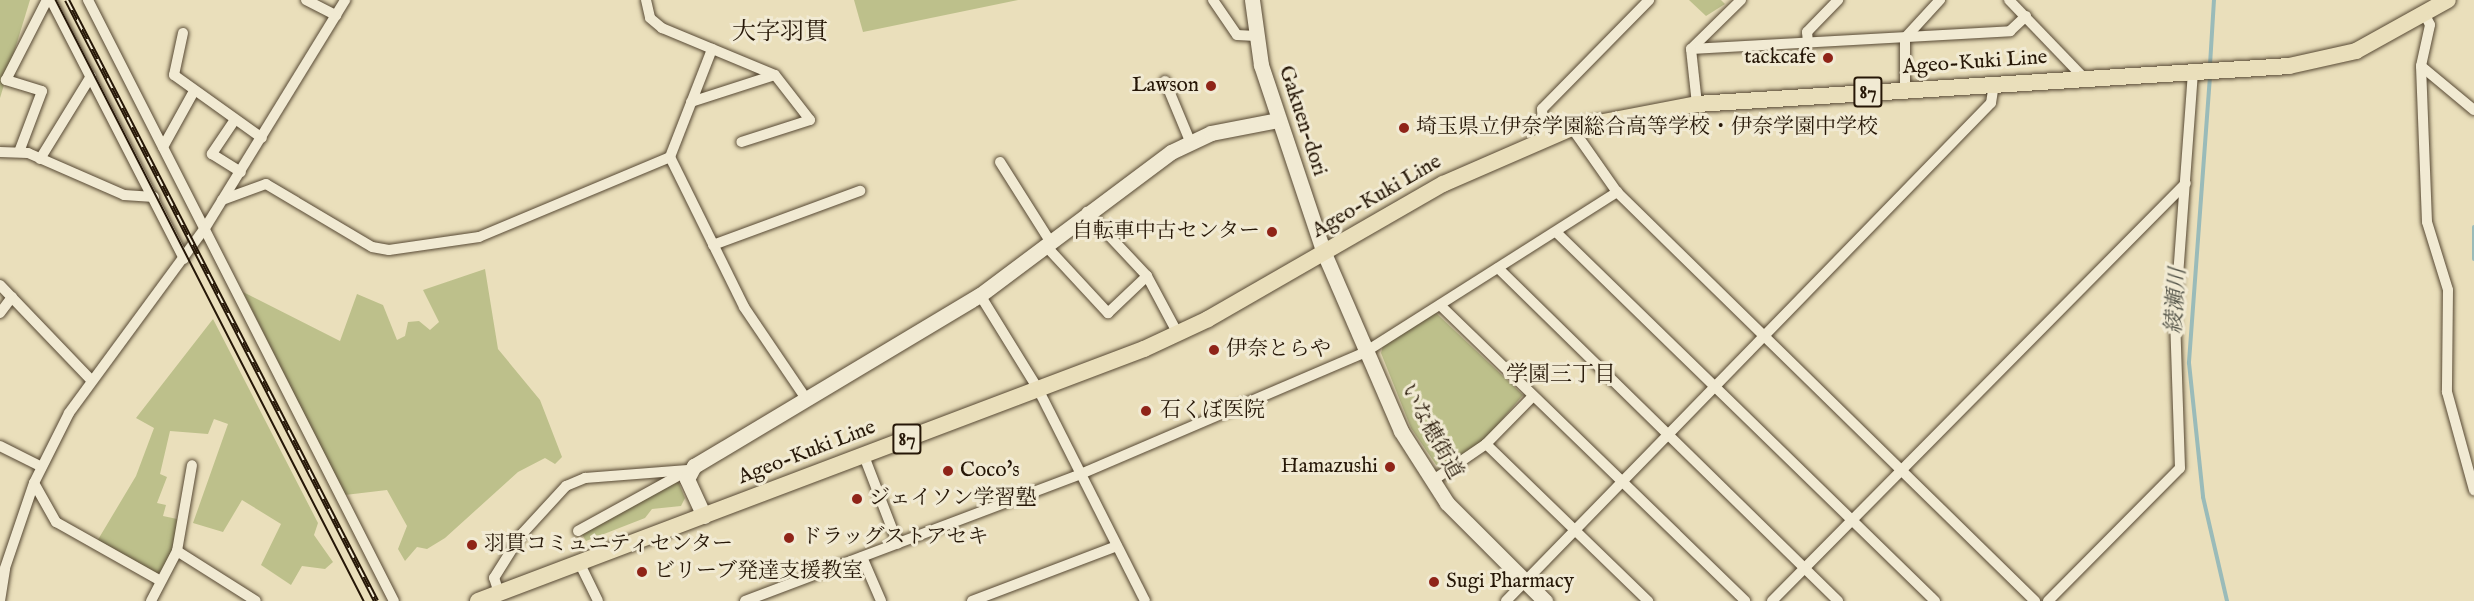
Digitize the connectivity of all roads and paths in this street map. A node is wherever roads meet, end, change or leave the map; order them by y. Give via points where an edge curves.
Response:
1 (49, 0) edge
2 (88, 0) edge
3 (306, 0) edge
4 (345, 0) edge
5 (646, 0) edge
6 (1213, 0) edge
7 (1252, 0) edge
8 (1649, 0) edge
9 (1838, 0) edge
10 (1940, 0) edge
11 (2009, 0) edge
12 (2448, 0) edge
13 (1734, 2) edge
14 (336, 15) junction
15 (2425, 15) junction
16 (2026, 16) junction
17 (183, 33) dead end
18 (1256, 36) junction
19 (1905, 38) junction
20 (1808, 43) junction
21 (712, 49) junction
22 (1691, 49) junction
23 (2421, 66) junction
24 (2194, 73) junction
25 (775, 75) junction
26 (90, 76) junction
27 (2084, 78) junction
28 (1165, 81) dead end
29 (1994, 85) junction
30 (1905, 90) junction
31 (194, 91) junction
32 (691, 102) junction
33 (1697, 104) junction
34 (2474, 110) edge
35 (1278, 120) junction
36 (234, 121) junction
37 (1572, 128) junction
38 (262, 138) junction
39 (1544, 138) junction
40 (1190, 141) junction
41 (741, 142) dead end
42 (163, 147) junction
43 (0, 152) edge
44 (19, 152) junction
45 (670, 157) junction
46 (40, 159) junction
47 (1000, 162) dead end
48 (241, 172) junction
49 (2186, 183) junction
50 (860, 190) dead end
51 (1617, 192) junction
52 (154, 197) junction
53 (222, 200) junction
54 (1087, 212) junction
55 (205, 228) junction
56 (1556, 232) junction
57 (1047, 243) junction
58 (713, 245) junction
59 (1324, 253) junction
60 (184, 259) junction
61 (1498, 268) junction
62 (1147, 276) junction
63 (0, 285) edge
64 (980, 295) junction
65 (12, 297) junction
66 (1440, 305) junction
67 (0, 313) edge
68 (1178, 334) junction
69 (1764, 337) junction
70 (1365, 352) junction
71 (91, 380) junction
72 (1713, 388) junction
73 (1038, 389) junction
74 (1533, 396) junction
75 (807, 400) junction
76 (1668, 435) junction
77 (1486, 444) junction
78 (0, 446) edge
79 (864, 456) junction
80 (192, 465) dead end
81 (40, 466) junction
82 (688, 470) junction
83 (1902, 470) junction
84 (1081, 474) junction
85 (1431, 481) junction
86 (34, 483) junction
87 (1622, 484) junction
88 (2474, 490) edge
89 (704, 516) junction
90 (1852, 520) junction
91 (1576, 530) junction
92 (578, 531) dead end
93 (898, 544) junction
94 (1117, 546) junction
95 (177, 551) junction
96 (862, 557) junction
97 (579, 562) junction
98 (3, 566) edge
99 (1805, 568) junction
100 (159, 580) junction
101 (1525, 582) junction
102 (499, 592) junction
103 (4, 600) edge
104 (151, 601) edge
105 (256, 601) edge
106 (394, 601) edge
107 (478, 601) edge
108 (598, 601) edge
109 (745, 601) edge
110 (881, 601) edge
111 (972, 601) edge
112 (1145, 601) edge
113 (1506, 601) edge
114 (1545, 601) edge
115 (1648, 601) edge
116 (1745, 601) edge
117 (1772, 601) edge
118 (1838, 601) edge
119 (1935, 601) edge
120 (2035, 601) edge
121 (2048, 601) edge

1 - 26 street
1 - 44 street via 6,80 42,91
2 - 42 street
3 - 14 street
4 - 14 street
5 - 21 street via 654,22
6 - 18 street via 1237,34
7 - 18 street, Gakuen-dori
8 - 39 street via 1542,109
9 - 20 street via 1807,32
10 - 19 street
11 - 16 street
12 - 15 main road, Ageo-Kuki Line / 87
13 - 22 street
14 - 38 street
15 - 23 street via 2430,25
15 - 24 main road, Ageo-Kuki Line / 87 via 2335,57
16 - 19 street via 2010,31
16 - 27 street
17 - 31 street via 174,75
18 - 35 street, Gakuen-dori
19 - 20 street
19 - 30 street
20 - 22 street
21 - 25 street
21 - 32 street
22 - 33 street
23 - 34 street
23 - 88 street via 2427,222 2448,290 2447,392
24 - 27 main road, Ageo-Kuki Line / 87
24 - 49 street
25 - 32 street
25 - 41 street via 810,120
26 - 46 street
26 - 52 street
27 - 29 main road, Ageo-Kuki Line / 87
28 - 40 street
29 - 30 main road, Ageo-Kuki Line / 87
29 - 69 street via 1991,103
30 - 33 main road, Ageo-Kuki Line / 87
31 - 36 street
31 - 42 street
32 - 45 street
33 - 37 main road, Ageo-Kuki Line / 87
35 - 40 street
35 - 59 street, Gakuen-dori
36 - 38 street
36 - 48 street via 212,154
37 - 39 main road, Ageo-Kuki Line / 87
37 - 51 street
38 - 48 street
39 - 59 main road, Ageo-Kuki Line / 87 via 1443,184
40 - 54 street
42 - 55 street
43 - 44 street
44 - 46 street
45 - 53 street via 479,237 389,250 372,247 266,183
45 - 58 street
46 - 52 street via 124,195
47 - 57 street
48 - 53 street
49 - 83 street
49 - 121 street via 2175,317 2180,468
50 - 58 street
51 - 56 street
51 - 69 street
52 - 60 street
53 - 55 street
54 - 57 street
54 - 62 street
55 - 60 street
55 - 106 street
56 - 61 street
56 - 72 street
57 - 62 street via 1108,313
57 - 64 street
58 - 75 street via 744,307
59 - 68 main road, Ageo-Kuki Line / 87
59 - 70 street, いな穂街道
60 - 71 street
61 - 66 street
61 - 76 street
62 - 68 street
63 - 65 street
64 - 73 street
64 - 75 street
65 - 67 street
65 - 71 street
66 - 70 street
66 - 74 street
68 - 73 main road, Ageo-Kuki Line / 87
69 - 72 street
69 - 83 street
70 - 84 street
70 - 85 street, いな穂街道
71 - 81 street
72 - 76 street
72 - 90 street
73 - 79 main road, Ageo-Kuki Line / 87
73 - 84 street
74 - 77 street
74 - 87 street
75 - 82 street
76 - 87 street
76 - 99 street
77 - 85 street
77 - 91 street
78 - 81 street
79 - 89 main road, Ageo-Kuki Line / 87
79 - 93 street
80 - 95 street
81 - 86 street
82 - 89 street via 687,479
82 - 92 street
82 - 102 street via 585,478 566,486 510,552 494,578
83 - 90 street
83 - 120 street
84 - 93 street
84 - 94 street
85 - 101 street, いな穂街道
86 - 98 street
86 - 100 street via 56,522
87 - 91 street
87 - 116 street
89 - 97 main road, Ageo-Kuki Line / 87
90 - 99 street
90 - 119 street
91 - 101 street
91 - 115 street
93 - 96 street
94 - 111 street
94 - 112 street
95 - 100 street
95 - 105 street
96 - 109 street
96 - 110 street
97 - 102 main road, Ageo-Kuki Line / 87
97 - 108 street
98 - 103 street
99 - 117 street
99 - 118 street
100 - 104 street
101 - 113 street
101 - 114 street, いな穂街道
102 - 107 main road, Ageo-Kuki Line / 87

